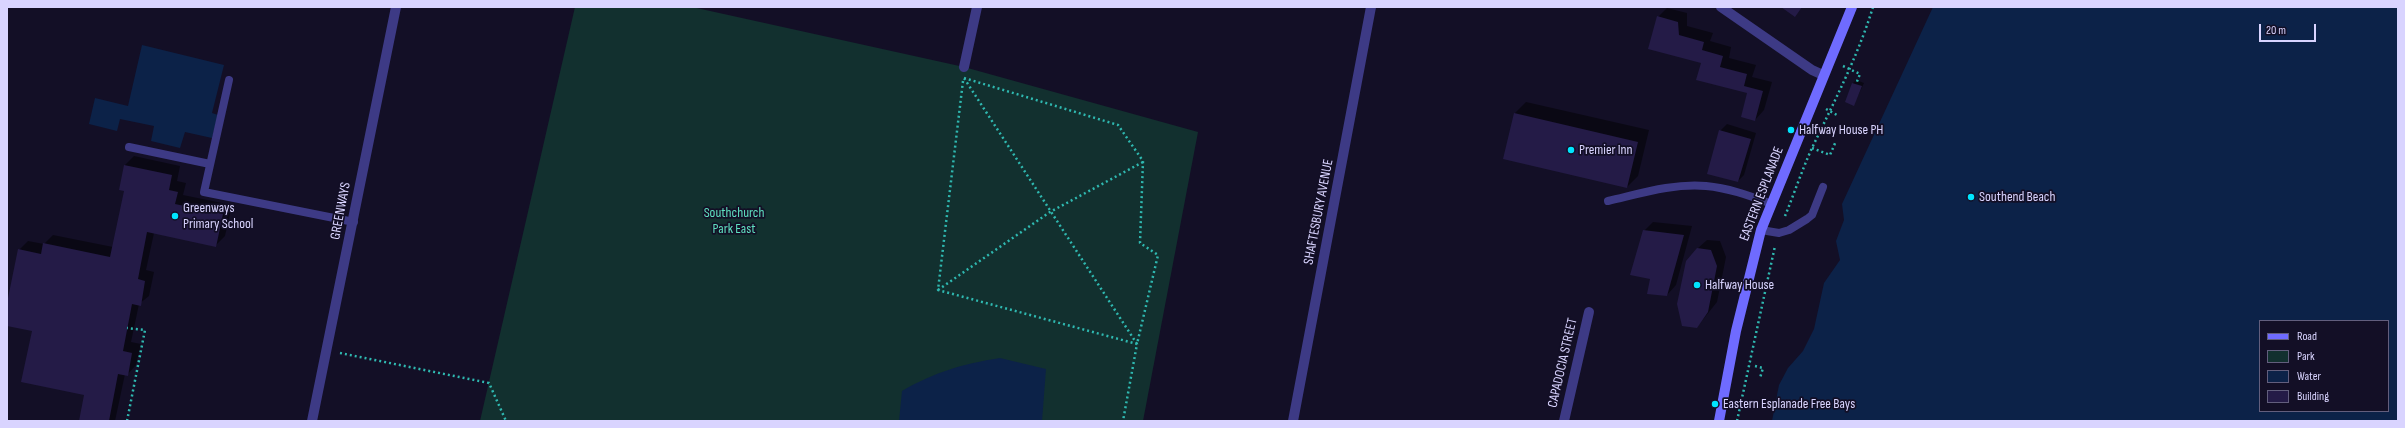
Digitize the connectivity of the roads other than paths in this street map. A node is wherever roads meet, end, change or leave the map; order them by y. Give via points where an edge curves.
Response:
1 (396, 7) edge
2 (976, 7) edge
3 (1371, 7) edge
4 (1721, 7) edge
5 (1852, 7) edge
6 (964, 67) road end
7 (1824, 75) junction
8 (229, 80) dead end
9 (129, 147) dead end
10 (210, 164) junction
11 (1823, 187) dead end
12 (1608, 201) dead end
13 (1772, 204) junction
14 (354, 222) junction
15 (1761, 230) junction
16 (1589, 312) dead end
17 (312, 421) edge
18 (1294, 421) edge
19 (1564, 421) edge
20 (1719, 421) edge

1 - 14 street, GREENWAYS
2 - 6 street
3 - 18 street, SHAFTESBURY AVENUE
4 - 7 street via 1812,70
5 - 7 main road, EASTERN ESPLANADE
7 - 13 main road, EASTERN ESPLANADE
8 - 10 lane
9 - 10 lane
10 - 14 lane via 204,192
11 - 15 lane via 1812,215 1807,220 1789,230
12 - 13 lane via 1686,186 1706,186 1740,192
13 - 15 main road, EASTERN ESPLANADE
14 - 17 street, GREENWAYS
15 - 20 main road, EASTERN ESPLANADE via 1740,316
16 - 19 street, CAPADOCIA STREET

